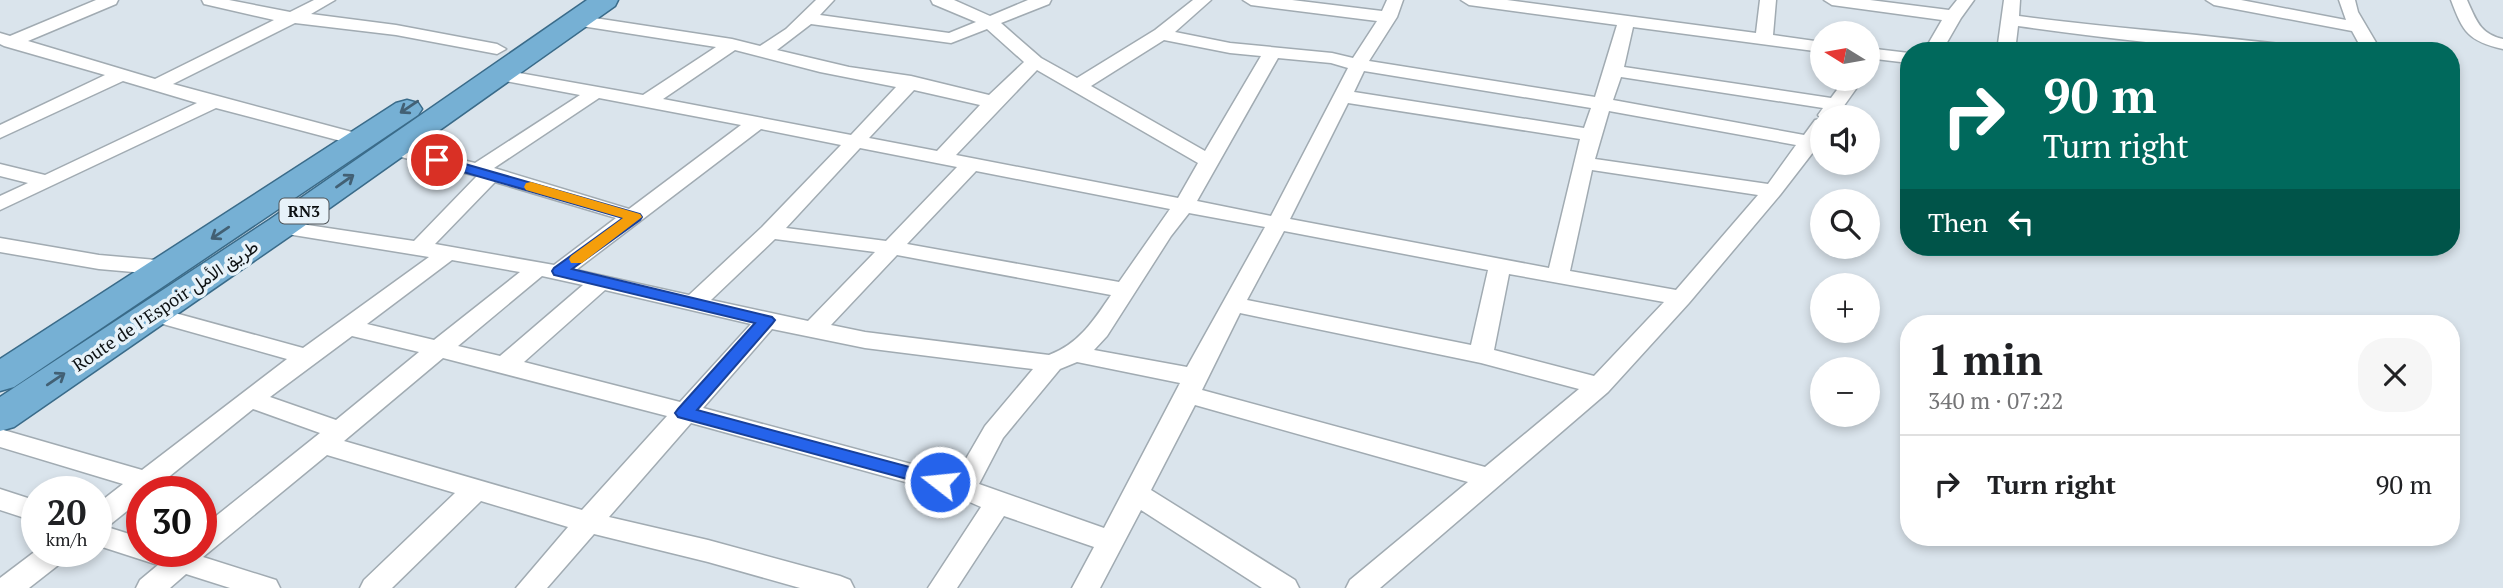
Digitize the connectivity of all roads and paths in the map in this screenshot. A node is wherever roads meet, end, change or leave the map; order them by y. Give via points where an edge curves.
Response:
1 (110, 0) edge
2 (210, 0) edge
3 (327, 0) edge
4 (605, 0) edge
5 (825, 0) edge
6 (939, 0) edge
7 (1043, 0) edge
8 (1203, 0) edge
9 (1251, 0) edge
10 (1395, 0) edge
11 (1469, 0) edge
12 (1768, 0) edge
13 (1832, 0) edge
14 (1966, 0) edge
15 (2012, 0) edge
16 (2214, 0) edge
17 (2347, 0) edge
18 (2459, 0) edge
19 (1538, 5) edge
20 (571, 10) edge
21 (1953, 16) junction
22 (295, 17) junction
23 (1388, 17) junction
24 (806, 18) junction
25 (2011, 20) junction
26 (989, 22) junction
27 (1626, 22) junction
28 (2358, 27) junction
29 (1161, 34) junction
30 (1764, 40) junction
31 (4, 41) edge
32 (1939, 42) edge
33 (2007, 42) edge
34 (2223, 42) edge
35 (2367, 42) edge
36 (732, 44) junction
37 (2503, 44) edge
38 (1810, 46) edge
39 (763, 52) junction
40 (1272, 53) junction
41 (1880, 57) edge
42 (1900, 58) edge
43 (497, 62) junction
44 (1035, 62) junction
45 (1358, 65) junction
46 (1614, 71) junction
47 (124, 73) junction
48 (911, 82) junction
49 (159, 85) junction
50 (1079, 86) junction
51 (595, 93) junction
52 (1342, 96) junction
53 (647, 101) junction
54 (214, 102) junction
55 (993, 102) junction
56 (1602, 104) junction
57 (1810, 119) edge
58 (759, 121) junction
59 (1810, 121) edge
60 (0, 132) edge
61 (1591, 135) junction
62 (360, 140) junction
63 (1810, 140) edge
64 (855, 141) junction
65 (392, 149) junction
66 (942, 158) junction
67 (1209, 161) junction
68 (1584, 163) junction
69 (971, 164) junction
70 (0, 170) edge
71 (484, 172) junction
72 (46, 181) junction
73 (1773, 191) junction
74 (0, 204) edge
75 (1183, 206) junction
76 (635, 217) junction
77 (1278, 223) junction
78 (281, 227) junction
79 (771, 232) junction
80 (0, 245) edge
81 (892, 248) junction
82 (418, 250) junction
83 (448, 253) junction
84 (1500, 266) junction
85 (168, 268) junction
86 (549, 270) junction
87 (1558, 276) junction
88 (601, 282) junction
89 (1125, 290) junction
90 (1681, 298) junction
91 (693, 304) junction
92 (1235, 305) junction
93 (153, 314) junction
94 (767, 320) junction
95 (347, 327) junction
96 (813, 330) junction
97 (440, 349) junction
98 (1075, 354) junction
99 (1482, 355) junction
100 (307, 356) junction
101 (1051, 363) junction
102 (505, 365) junction
103 (0, 379) edge
104 (1191, 386) junction
105 (1599, 386) junction
106 (250, 399) junction
107 (684, 413) junction
108 (0, 417) edge
109 (331, 437) junction
110 (0, 438) edge
111 (129, 476) edge
112 (152, 476) edge
113 (1488, 478) junction
114 (964, 488) junction
115 (475, 490) junction
116 (1136, 493) junction
117 (126, 497) edge
118 (0, 499) edge
119 (998, 502) junction
120 (21, 507) edge
121 (112, 508) edge
122 (586, 522) junction
123 (217, 531) edge
124 (1111, 542) junction
125 (217, 564) edge
126 (35, 567) edge
127 (174, 567) edge
128 (8, 588) edge
129 (150, 588) edge
130 (266, 588) edge
131 (374, 588) edge
132 (530, 588) edge
133 (840, 588) edge
134 (942, 588) edge
135 (1086, 588) edge
136 (1285, 588) edge
137 (1360, 588) edge

1 - 31 street
2 - 22 street
3 - 22 street
4 - 20 highway, Route de l’Espoir طريق الأمل / RN3
5 - 24 street
6 - 26 street
7 - 26 street
8 - 29 street
9 - 23 street
10 - 23 street
11 - 19 street
12 - 30 street
13 - 21 street
14 - 21 street
15 - 25 street
16 - 28 street
17 - 28 street
18 - 37 street via 2473,34
19 - 27 street
20 - 36 street
20 - 43 highway, Route de l’Espoir طريق الأمل / RN3
21 - 32 street
22 - 43 street via 396,30
22 - 49 street
23 - 45 street
24 - 26 street via 942,38 960,36
24 - 39 street
25 - 33 street
25 - 34 street
26 - 44 street
27 - 30 street
27 - 46 street
28 - 35 street
29 - 40 street
29 - 50 street
30 - 38 street
31 - 47 street
36 - 39 street
36 - 53 street
39 - 48 street
40 - 45 street
40 - 67 street
41 - 42 street
43 - 51 street
43 -> 62 highway, Route de l’Espoir طريق الأمل / RN3
43 - 65 highway, Route de l’Espoir طريق الأمل / RN3
44 - 50 street
44 - 55 street
45 - 52 street
45 - 56 street
46 - 56 street
46 - 57 street
47 - 49 street
47 - 60 street
48 - 55 street
48 - 64 street
49 - 54 street
50 - 67 street
51 - 53 street
51 - 71 street
52 - 61 street
52 - 77 street
53 - 58 street
54 - 62 street
54 - 72 street
55 - 66 street
56 - 59 street
56 - 61 street
58 - 64 street
58 - 76 street
61 - 68 street
62 -> 85 highway, Route de l’Espoir طريق الأمل / RN3
63 - 73 street
64 - 66 street
64 - 79 street
65 - 71 street
78 -> 65 highway, Route de l’Espoir طريق الأمل / RN3
66 - 69 street
67 - 75 street
68 - 73 street
68 - 87 street
69 - 75 street
69 - 81 street
70 - 72 street
71 - 76 street
71 - 82 street
72 - 74 street
73 - 90 street
75 - 77 street
75 - 89 street
76 - 86 street
77 - 84 street
77 - 92 street
78 - 82 street
78 - 93 highway, Route de l’Espoir طريق الأمل / RN3
79 - 81 street
79 - 91 street
80 - 85 street
81 - 89 street
81 - 96 street
82 - 83 street
83 - 86 street
83 - 95 street
84 - 87 street
84 - 99 street
85 - 103 highway, Route de l’Espoir طريق الأمل / RN3
86 - 88 street
86 - 97 street
87 - 90 street
88 - 91 street
88 - 102 street
89 - 98 street via 1099,331
90 - 105 street
91 - 94 street
92 - 99 street
92 - 104 street
93 - 100 street
108 -> 93 highway, Route de l’Espoir طريق الأمل / RN3
94 - 96 street
94 - 107 street
95 - 97 street
95 - 100 street
96 - 101 street
97 - 102 street
97 - 109 street
98 - 101 street
98 - 104 street
99 - 105 street
100 - 106 street
101 - 114 street via 994,432
102 - 107 street
104 - 113 street
104 - 116 street
105 - 113 street
106 - 109 street
106 - 112 street
107 - 114 street
107 - 122 street
109 - 115 street
109 - 123 street
110 - 111 street
113 - 137 street
114 - 119 street
115 - 122 street
115 - 131 street
116 - 124 street
116 - 136 street
117 - 121 street
118 - 120 street
119 - 124 street
119 - 134 street
122 - 132 street
122 - 133 street
124 - 135 street
125 - 130 street
126 - 128 street
127 - 129 street

